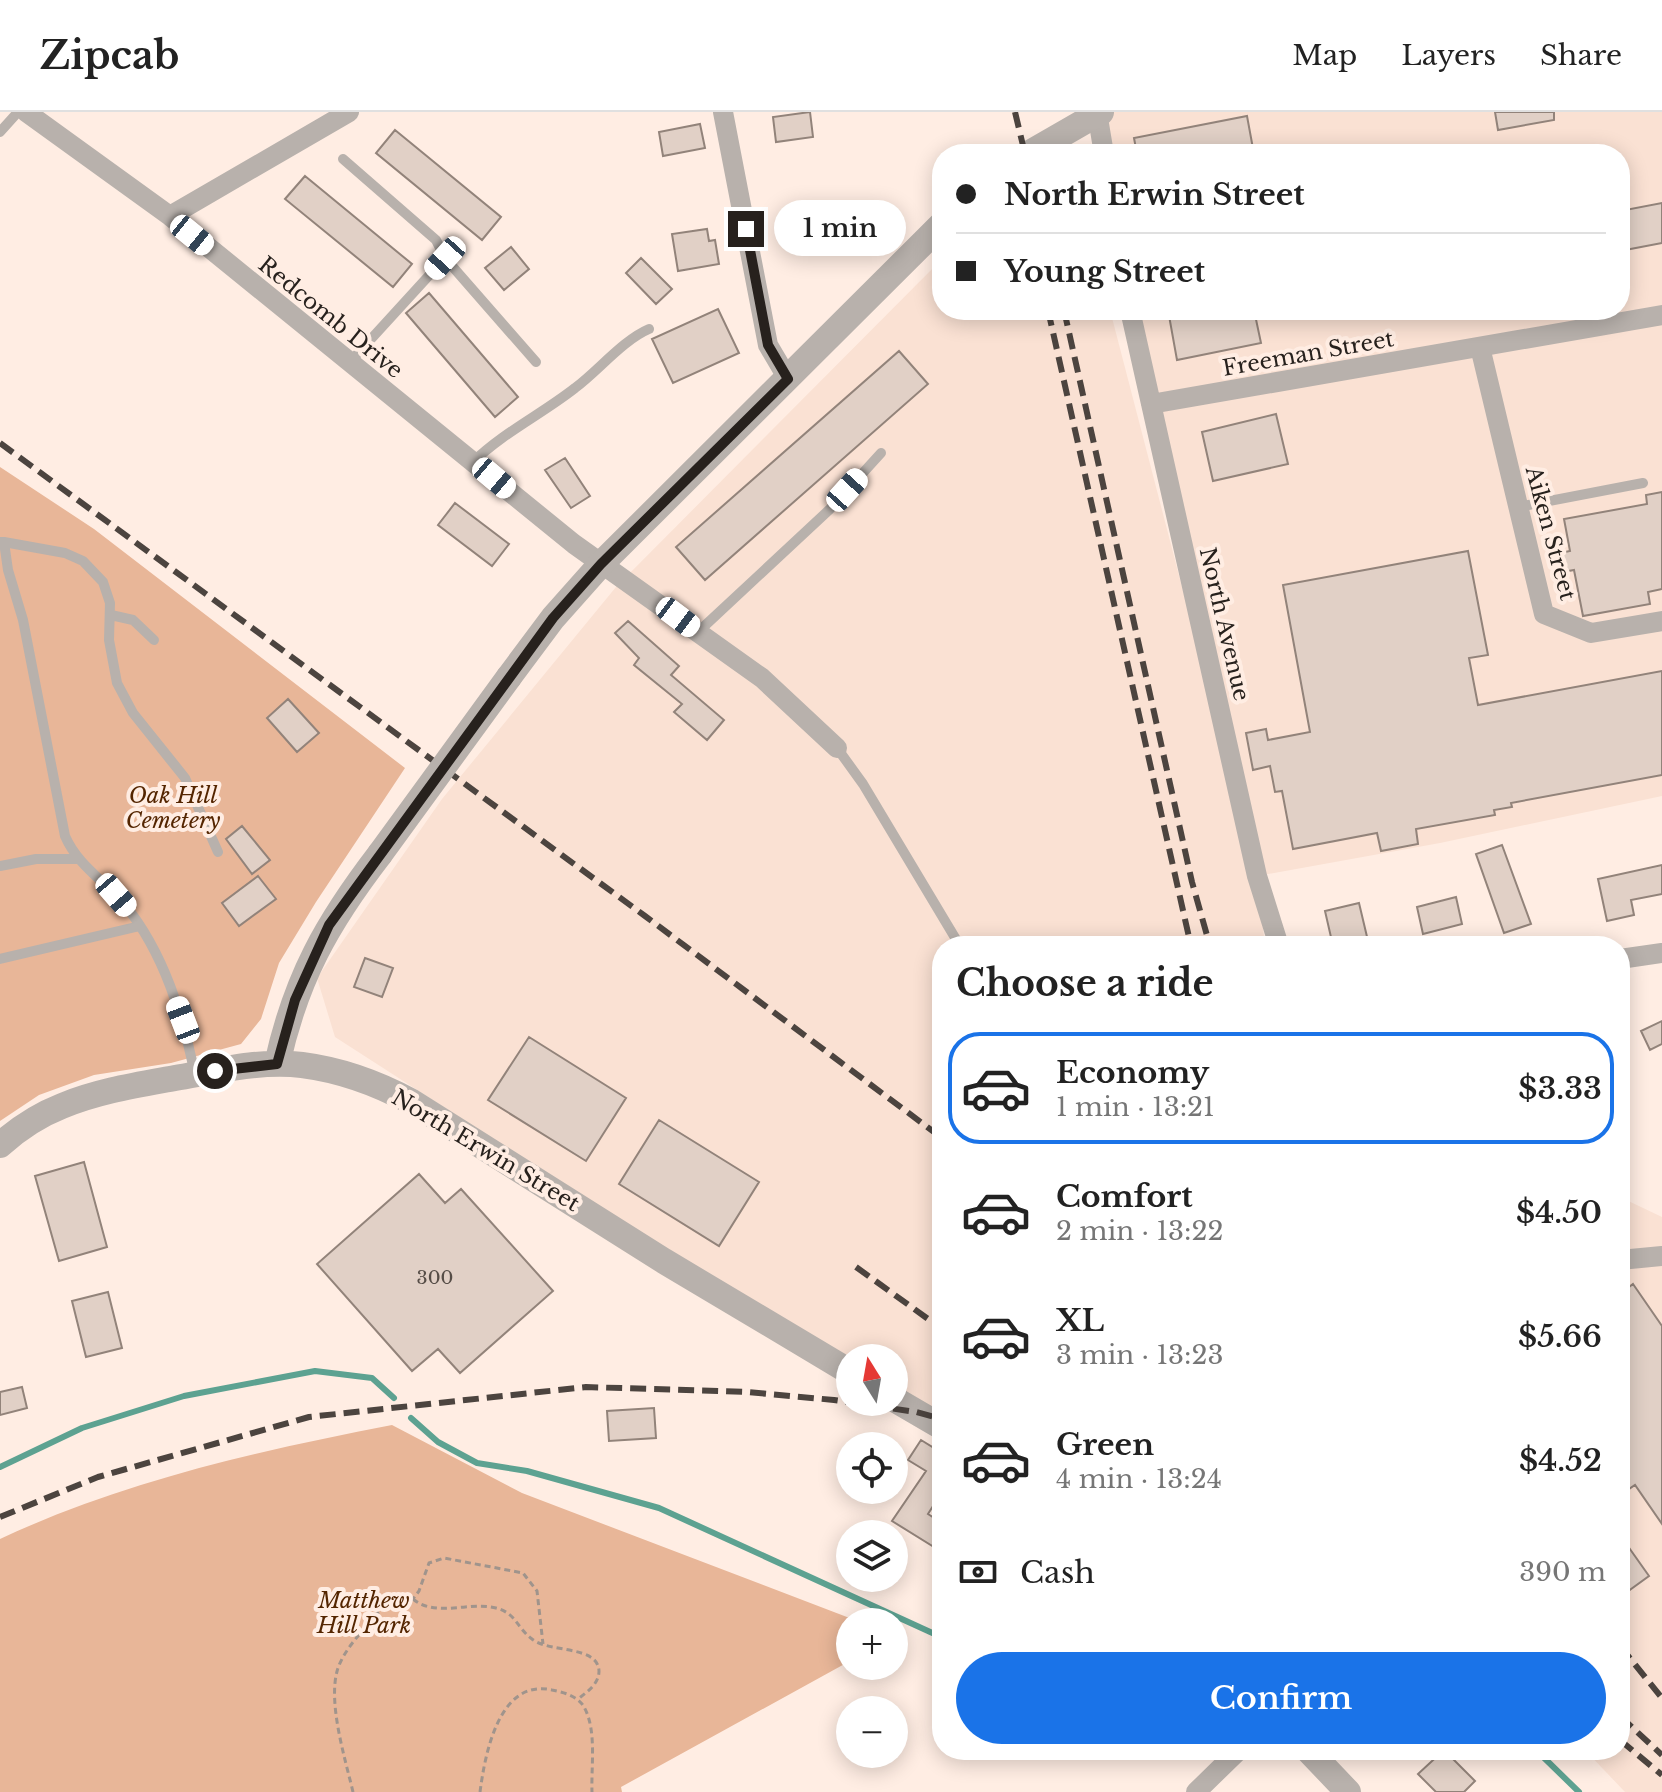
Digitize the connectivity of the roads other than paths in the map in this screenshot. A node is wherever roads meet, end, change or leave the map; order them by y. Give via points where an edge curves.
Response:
1 (18, 112) edge
2 (26, 112) edge
3 (349, 112) edge
4 (723, 112) edge
5 (1095, 114) edge
6 (0, 132) edge
7 (1045, 144) edge
8 (1102, 144) edge
9 (343, 159) dead end
10 (170, 216) junction
11 (932, 234) edge
12 (445, 258) junction
13 (1662, 315) edge
14 (1132, 320) edge
15 (649, 329) dead end
16 (1480, 347) junction
17 (536, 362) dead end
18 (349, 364) junction
19 (788, 379) junction
20 (1151, 404) junction
21 (881, 453) dead end
22 (473, 462) junction
23 (1643, 483) dead end
24 (1518, 507) junction
25 (2, 542) edge
26 (601, 564) junction
27 (111, 615) junction
28 (1662, 621) edge
29 (698, 632) junction
30 (154, 640) dead end
31 (837, 748) joint
32 (218, 852) dead end
33 (77, 859) junction
34 (0, 866) edge
35 (140, 926) junction
36 (954, 936) edge
37 (1276, 936) edge
38 (1662, 953) edge
39 (1630, 958) edge
40 (0, 959) edge
41 (277, 1064) junction
42 (195, 1075) junction
43 (0, 1145) edge
44 (1662, 1256) edge
45 (1630, 1259) edge
46 (836, 1364) edge
47 (908, 1407) edge
48 (932, 1421) edge
49 (1229, 1760) edge
50 (1318, 1760) edge
51 (1196, 1792) edge
52 (1348, 1792) edge

1 - 6 lane
2 - 10 street, Redcomb Drive
3 - 10 street
4 - 19 street via 768,345
5 - 7 street
5 - 8 street
9 - 12 lane via 436,240
10 - 18 street, Redcomb Drive
11 - 19 street
12 - 17 lane
12 - 18 lane
13 - 16 street, Freeman Street
14 - 20 street, North Avenue
15 - 22 lane
16 - 20 street, Freeman Street
16 - 24 street, Aiken Street
18 - 22 street, Redcomb Drive
19 - 26 street
20 - 37 street, North Avenue via 1253,860
21 - 29 lane via 830,509
22 - 26 street, Redcomb Drive
23 - 24 lane
24 - 28 street, Aiken Street via 1544,614 1591,633
25 - 27 lane via 83,561 103,582
25 - 33 lane via 23,620 65,836
26 - 29 street, Redcomb Drive
26 - 41 street, bridge via 553,618 345,899 295,1000
27 - 30 lane via 133,620
27 - 32 lane via 109,640 117,683 133,713 185,778
29 - 31 street, Redcomb Drive via 762,678
31 - 36 lane
33 - 34 lane
33 - 35 lane
35 - 40 lane
35 - 42 lane via 183,1020
38 - 39 street
41 - 42 street, North Erwin Street
41 - 46 street, North Erwin Street via 349,1075 412,1102
42 - 43 street, North Erwin Street via 105,1092 63,1106
44 - 45 street
47 - 48 street
49 - 51 street
50 - 52 street

